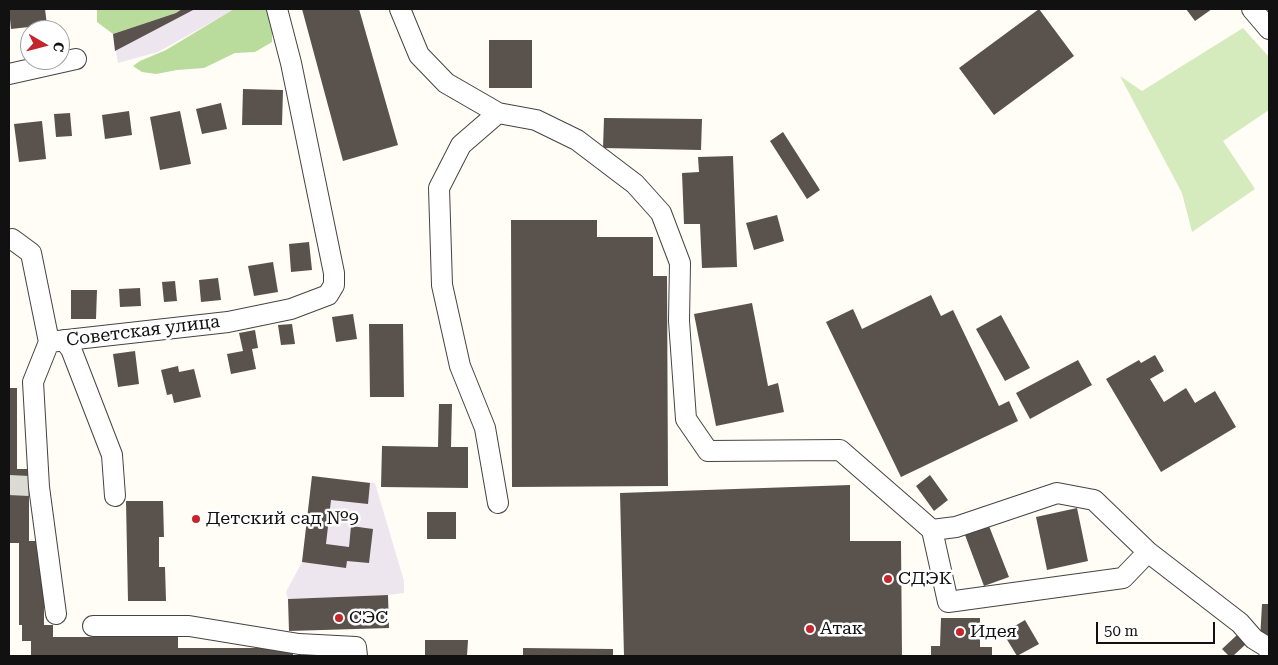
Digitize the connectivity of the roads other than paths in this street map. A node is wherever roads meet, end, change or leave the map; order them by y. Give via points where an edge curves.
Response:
1 (277, 9) edge
2 (400, 9) edge
3 (1252, 9) edge
4 (1269, 29) edge
5 (76, 59) dead end
6 (9, 74) edge
7 (498, 113) junction
8 (9, 240) edge
9 (57, 341) junction
10 (115, 496) dead end
11 (498, 503) dead end
12 (932, 530) junction
13 (1148, 552) junction
14 (56, 614) dead end
15 (93, 626) dead end
16 (1269, 651) edge
17 (357, 656) edge

1 - 9 street, Советская улица via 334,273 334,285 328,295 291,309 228,322
2 - 7 street via 418,55 446,83
3 - 4 street
5 - 6 street
7 - 11 street via 461,145 439,188 442,285 460,366 485,428
7 - 12 street via 536,120 577,140 635,184 661,213 680,263 679,321 686,418 708,451 840,450
8 - 9 street, Советская улица via 30,253
9 - 10 street via 71,349 86,385 112,455
9 - 14 street via 33,382 34,486
12 - 13 street via 956,527 1057,493 1094,500
12 - 13 street via 948,602 1123,578
13 - 16 street via 1240,623
15 - 17 street via 189,626 299,644 356,647

